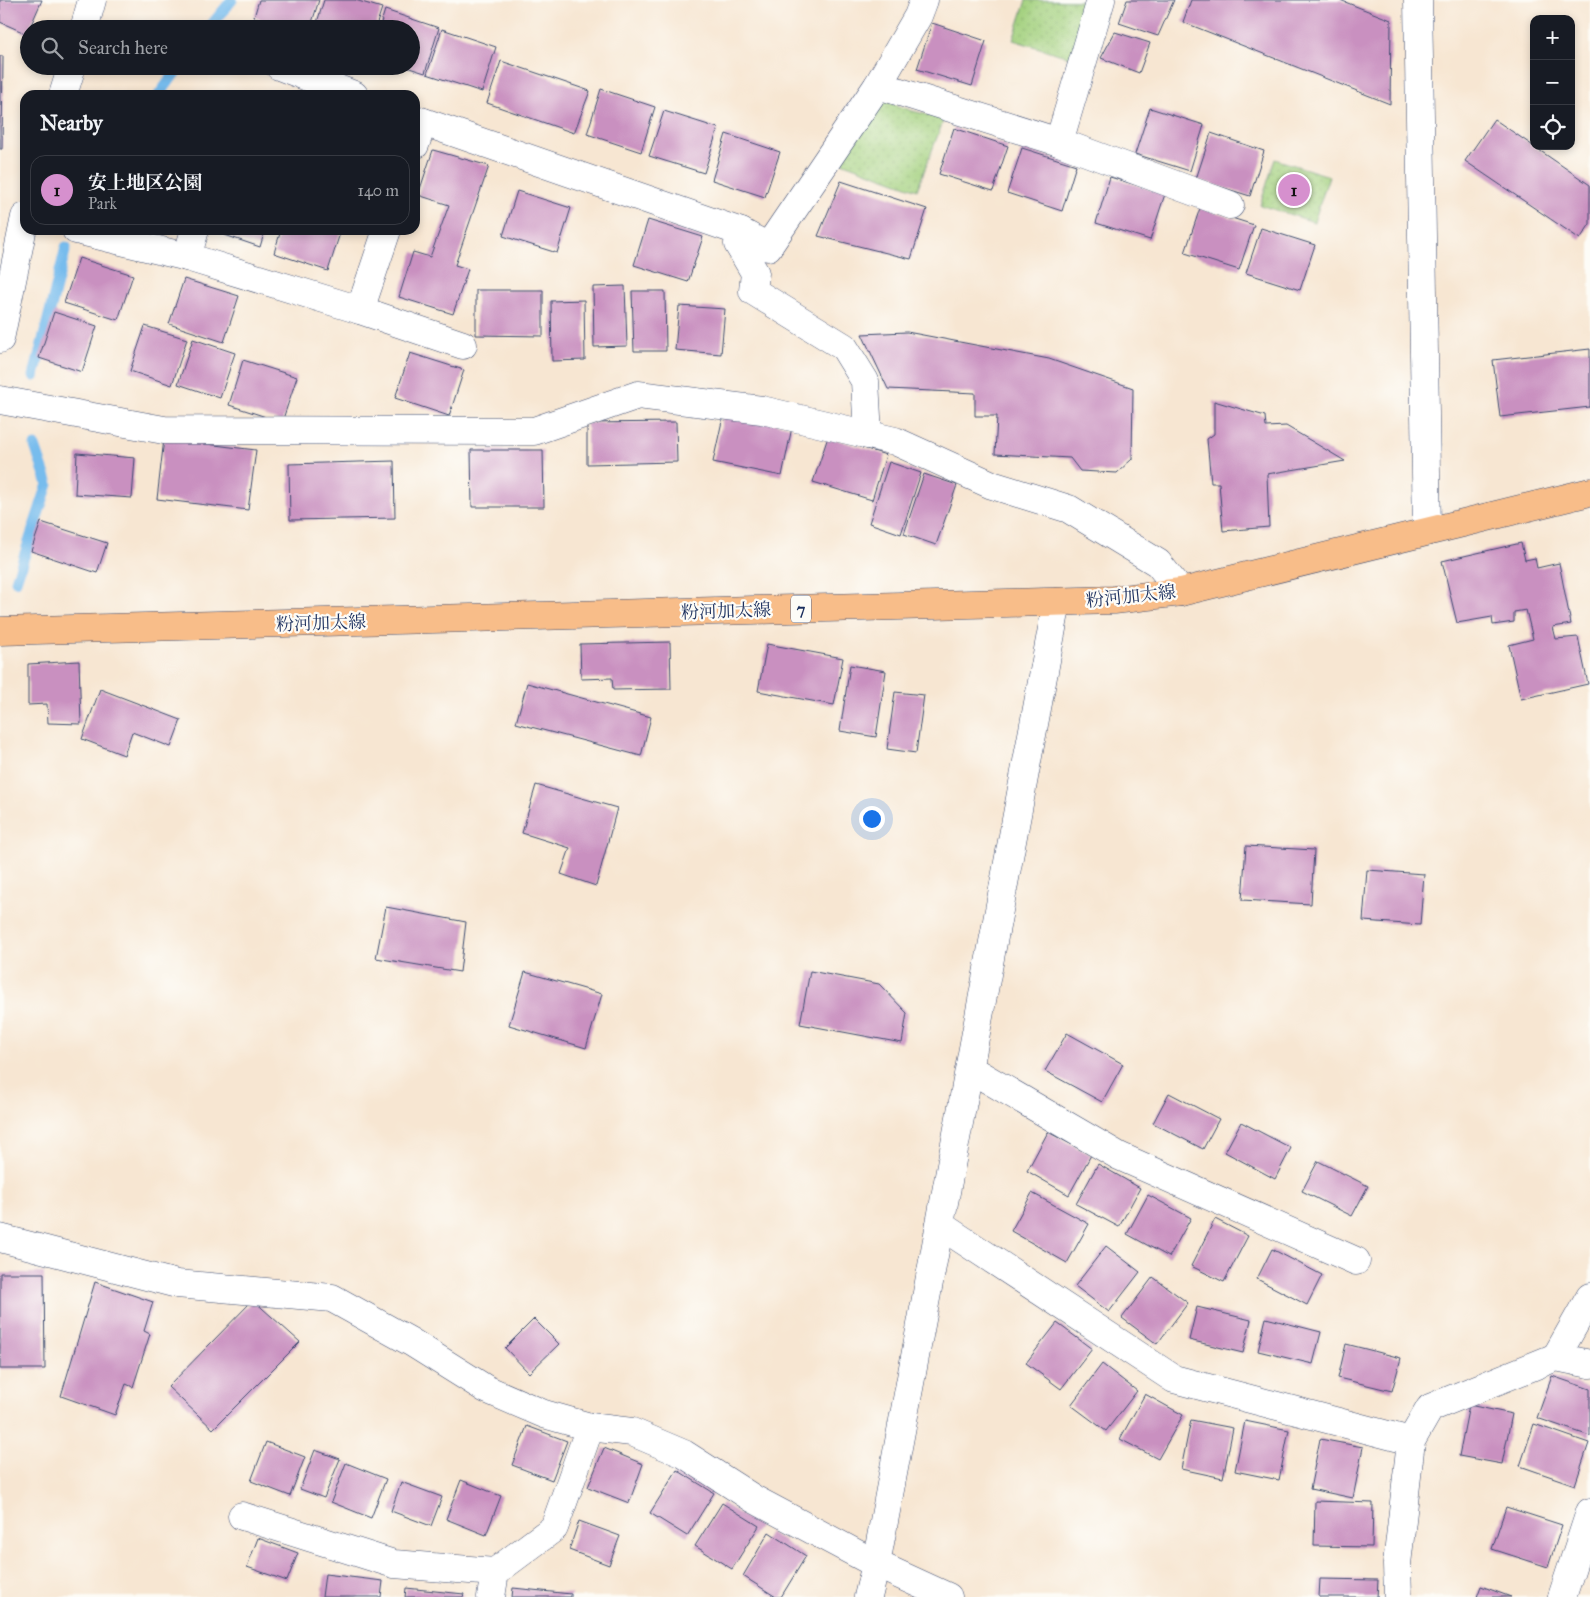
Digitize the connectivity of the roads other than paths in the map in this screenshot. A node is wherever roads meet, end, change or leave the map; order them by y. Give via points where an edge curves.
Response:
1 (92, 0) edge
2 (924, 0) edge
3 (1101, 0) edge
4 (1418, 0) edge
5 (86, 20) edge
6 (69, 75) edge
7 (302, 75) edge
8 (878, 85) junction
9 (65, 90) edge
10 (341, 90) edge
11 (420, 130) edge
12 (1059, 142) junction
13 (1230, 205) dead end
14 (740, 232) junction
15 (21, 235) edge
16 (97, 235) edge
17 (194, 235) edge
18 (385, 235) edge
19 (187, 257) junction
20 (360, 310) junction
21 (0, 339) edge
22 (463, 345) dead end
23 (0, 400) edge
24 (868, 435) junction
25 (1590, 492) edge
26 (1427, 531) junction
27 (1181, 592) junction
28 (1057, 602) junction
29 (0, 631) edge
30 (970, 1069) junction
31 (940, 1225) junction
32 (0, 1238) edge
33 (1356, 1261) dead end
34 (1590, 1297) edge
35 (1556, 1357) junction
36 (1590, 1364) edge
37 (590, 1428) junction
38 (1411, 1441) junction
39 (1590, 1512) edge
40 (242, 1516) dead end
41 (876, 1564) junction
42 (493, 1584) edge
43 (868, 1597) edge
44 (948, 1597) edge
45 (1398, 1597) edge
46 (1562, 1597) edge

1 - 5 street
2 - 8 street
3 - 12 street
4 - 26 street
6 - 9 street
7 - 10 street
8 - 12 street
8 - 14 street via 768,246
11 - 14 street
12 - 13 street
14 - 24 street via 738,244 755,273 753,291 844,347 865,382
15 - 21 street
16 - 19 street
17 - 19 street
18 - 20 street
19 - 20 street
20 - 22 street
23 - 24 street via 164,430 534,431 638,395 762,410
24 - 27 street via 895,441 992,485 1069,509 1158,563
25 - 26 main road, 粉河加太線 / 7
26 - 27 main road, 粉河加太線 / 7
27 - 28 main road, 粉河加太線 / 7 via 1114,600
28 - 29 main road, 粉河加太線 / 7
28 - 30 street
30 - 31 street
30 - 33 street via 1119,1156
31 - 38 street via 1174,1380
31 - 41 street
32 - 37 street via 177,1284 332,1298 486,1389 544,1414
34 - 35 street
35 - 36 street
35 - 38 street via 1430,1408
37 - 41 street via 632,1432 684,1454 754,1499
37 - 42 street via 554,1528
38 - 45 street via 1397,1564
39 - 46 street
40 - 42 street via 394,1564
41 - 43 street
41 - 44 street

